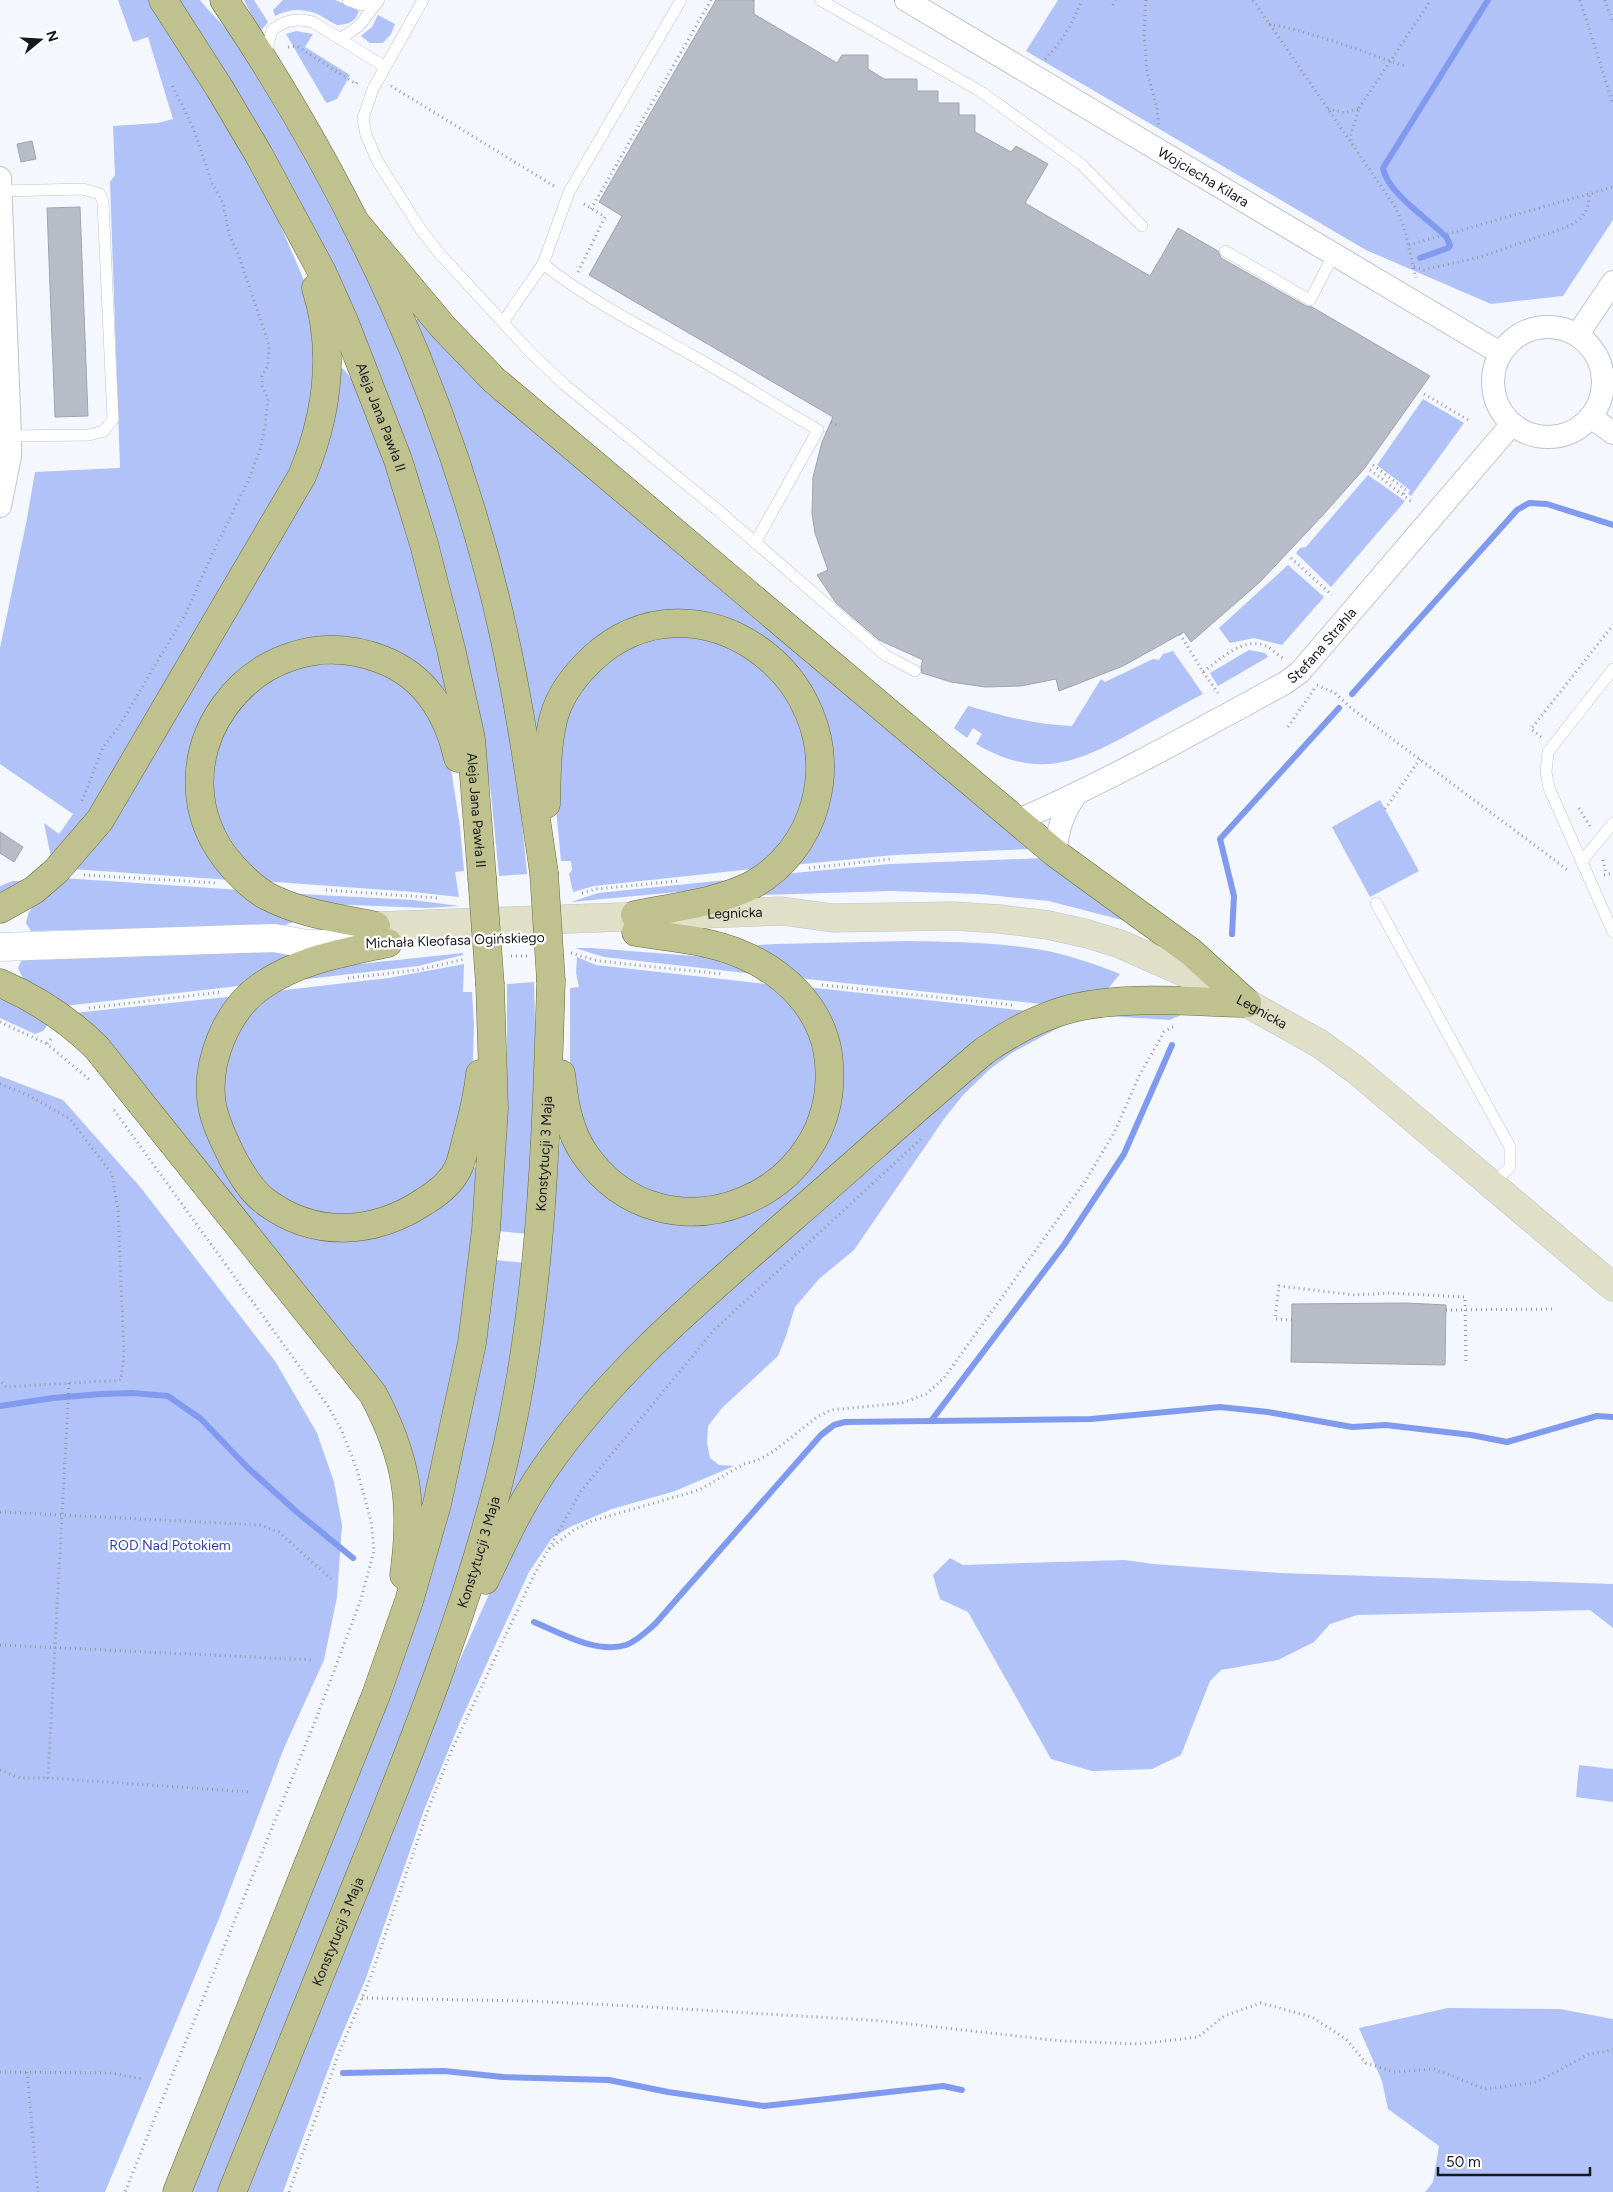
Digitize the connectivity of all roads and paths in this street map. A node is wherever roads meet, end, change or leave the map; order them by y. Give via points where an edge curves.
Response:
1 (163, 0) edge
2 (348, 0) edge
3 (378, 0) edge
4 (423, 0) edge
5 (681, 0) edge
6 (710, 0) edge
7 (820, 0) edge
8 (906, 0) edge
9 (1082, 0) edge
10 (1115, 0) edge
11 (1146, 0) edge
12 (1253, 0) edge
13 (1431, 0) edge
14 (1580, 0) edge
15 (1605, 0) edge
16 (229, 4) edge
17 (1113, 5) dead end
18 (1613, 22) edge
19 (1270, 24) junction
20 (340, 38) junction
21 (1390, 61) junction
22 (264, 62) junction
23 (1041, 65) dead end
24 (1404, 66) dead end
25 (385, 67) junction
26 (172, 83) dead end
27 (1613, 104) edge
28 (1359, 108) junction
29 (1327, 109) junction
30 (1158, 136) dead end
31 (1351, 144) junction
32 (1613, 187) edge
33 (1589, 194) junction
34 (1, 198) edge
35 (288, 209) junction
36 (591, 209) dead end
37 (354, 222) junction
38 (1142, 226) dead end
39 (1409, 245) junction
40 (1225, 251) dead end
41 (1334, 254) junction
42 (543, 264) junction
43 (1414, 267) junction
44 (1417, 281) dead end
45 (1613, 282) edge
46 (504, 322) junction
47 (1578, 334) junction
48 (1500, 353) junction
49 (1424, 394) dead end
50 (1591, 417) junction
51 (1470, 421) dead end
52 (1512, 424) junction
53 (1613, 433) edge
54 (7, 450) edge
55 (1373, 465) dead end
56 (1370, 470) dead end
57 (1403, 495) junction
58 (1411, 501) dead end
59 (0, 506) edge
60 (755, 543) junction
61 (1291, 558) dead end
62 (1332, 595) dead end
63 (1613, 625) edge
64 (1180, 634) dead end
65 (1279, 655) dead end
66 (1613, 669) edge
67 (915, 671) dead end
68 (1203, 672) junction
69 (1313, 682) dead end
70 (1317, 686) junction
71 (1218, 693) dead end
72 (1288, 727) dead end
73 (1545, 741) dead end
74 (1420, 759) junction
75 (1075, 796) junction
76 (81, 805) dead end
77 (1385, 808) dead end
78 (1579, 808) dead end
79 (1019, 820) junction
80 (1613, 823) edge
81 (1594, 832) dead end
82 (1055, 852) junction
83 (891, 859) dead end
84 (1582, 861) junction
85 (806, 868) dead end
86 (544, 873) junction
87 (1613, 873) edge
88 (78, 875) dead end
89 (482, 877) junction
90 (1590, 878) junction
91 (680, 881) dead end
92 (226, 884) dead end
93 (318, 889) dead end
94 (579, 894) dead end
95 (1599, 898) junction
96 (440, 899) dead end
97 (1376, 903) dead end
98 (0, 909) edge
99 (1613, 910) edge
100 (636, 923) junction
101 (1613, 932) edge
102 (382, 934) junction
103 (0, 947) edge
104 (565, 954) dead end
105 (537, 955) dead end
106 (509, 956) dead end
107 (472, 958) dead end
108 (731, 975) dead end
109 (342, 979) dead end
110 (551, 981) junction
111 (0, 983) edge
112 (821, 984) dead end
113 (490, 985) junction
114 (223, 992) dead end
115 (1204, 1002) junction
116 (1247, 1003) junction
117 (1015, 1005) dead end
118 (79, 1009) dead end
119 (0, 1022) edge
120 (56, 1033) dead end
121 (47, 1044) junction
122 (0, 1084) edge
123 (96, 1086) dead end
124 (113, 1110) dead end
125 (924, 1136) dead end
126 (1492, 1185) junction
127 (1613, 1287) edge
128 (1556, 1309) dead end
129 (1446, 1310) dead end
130 (1465, 1310) junction
131 (1292, 1320) dead end
132 (1466, 1365) dead end
133 (0, 1380) edge
134 (69, 1383) junction
135 (0, 1512) edge
136 (62, 1514) junction
137 (547, 1551) junction
138 (331, 1579) dead end
139 (0, 1644) edge
140 (56, 1647) junction
141 (314, 1660) dead end
142 (376, 1695) junction
143 (427, 1709) junction
144 (0, 1770) edge
145 (48, 1778) junction
146 (251, 1792) dead end
147 (362, 1998) junction
148 (1613, 2050) edge
149 (0, 2072) edge
150 (27, 2072) junction
151 (143, 2079) dead end
152 (38, 2192) edge
153 (125, 2192) edge
154 (177, 2192) edge
155 (232, 2192) edge
156 (289, 2192) edge

1 - 35 main road, Aleja Jana Pawła II via 220,88
2 - 3 lane via 360,5
3 - 20 lane via 359,26
4 - 25 lane
5 - 42 lane via 569,192
6 - 36 path
7 - 38 lane via 980,92 1081,164
8 - 41 street, Wojciecha Kilara
9 - 23 path via 1074,20
10 - 17 path
11 - 30 path via 1147,72 1158,116
12 - 19 path
13 - 21 path
14 - 27 path
15 - 18 path
16 - 22 main road
19 - 21 path
19 - 29 path
20 - 22 lane via 313,22 288,20 272,30
20 - 25 lane
21 - 24 path
21 - 28 path
22 - 37 main road
25 - 46 lane via 363,118 366,135 378,162 427,237
26 - 76 path via 194,130 212,184 223,203 229,234 269,344 268,366 262,376 262,386 268,398 265,425 249,479 186,613 118,728 103,747
28 - 29 path via 1345,113
28 - 31 path
29 - 31 path
31 - 39 path via 1396,208
32 - 33 path
33 - 39 path
33 - 43 path via 1586,212 1567,227 1480,258 1424,270
34 - 54 street
34 - 54 lane via 83,189 100,194 103,202 113,419 104,431
35 - 89 main road, Aleja Jana Pawła II via 344,321 398,460 424,544 471,739
35 - 98 main road via 318,297 326,342 322,416 314,448 302,476 100,820 56,871 34,890
37 - 79 main road via 443,327 494,380
37 - 86 main road via 406,335 446,437 476,528 514,685
39 - 43 path
40 - 41 lane via 1310,300
41 - 48 street, Wojciecha Kilara
42 - 46 lane
42 - 60 lane via 606,308 818,430
43 - 44 path
45 - 47 street
46 - 60 lane via 530,353 565,386
47 - 48 street via 1561,327 1543,326 1526,330
47 - 50 street via 1592,347 1601,363 1604,382 1601,401
48 - 52 street via 1492,383 1495,399
49 - 51 path
50 - 52 street via 1578,429 1562,436 1544,438 1527,434
50 - 53 street
52 - 75 street, Stefana Strahla via 1300,672
54 - 59 street
55 - 57 path via 1406,490
56 - 57 path
57 - 58 path
60 - 67 lane via 885,655
61 - 62 path
63 - 73 path via 1531,729
64 - 68 path
65 - 68 path via 1267,646 1255,643 1231,651
66 - 84 lane via 1548,752 1546,772 1549,788
68 - 71 path
69 - 70 path
70 - 72 path
70 - 74 path via 1335,693
74 - 77 path
74 - 90 path via 1580,880
75 - 79 street, Stefana Strahla
75 - 82 street, Stefana Strahla via 1064,810
78 - 81 path
79 - 82 main road
80 - 84 lane
82 - 116 main road via 1191,952
83 - 85 path
84 - 90 lane
86 - 100 main road via 547,759 556,709 576,677 597,654 623,638 649,628 695,625 739,638 772,660 789,677 808,707 818,738 821,770 814,811 790,854 754,884 719,899
86 - 110 main road, Konstytucji 3 Maja, bridge
87 - 90 path
88 - 92 path
89 - 102 main road via 454,742 440,708 416,680 394,664 338,650 290,656 269,666 236,692 210,731 203,758 201,787 210,831 226,859 266,896 297,910
89 - 113 main road, bridge
90 - 95 lane
91 - 94 path via 596,889
93 - 96 path
95 - 99 lane
95 - 101 lane
97 - 126 lane via 1510,1147 1510,1167
100 - 102 main road, Michała Kleofasa Ogińskiego
100 - 110 main road via 711,944 765,965 796,991 818,1025 826,1047 830,1077 823,1118 818,1134 799,1161 779,1180 737,1204 686,1212 635,1198 598,1170 580,1146 567,1113
100 - 116 main road, Legnicka via 782,911 834,918 953,916 1048,925 1120,944
102 - 103 street, Michała Kleofasa Ogińskiego via 307,928 274,938
102 - 113 main road via 306,962 258,988 241,1005 217,1052 211,1088 220,1133 255,1192 266,1202 293,1216 338,1228 372,1226 388,1222 418,1206 452,1177 459,1166 478,1098
104 - 108 path via 574,953 598,961
105 - 106 path
107 - 109 path via 418,970
110 - 143 main road, Konstytucji 3 Maja via 546,1145 527,1340 501,1472 468,1592
111 - 142 main road via 40,1002 65,1019 102,1054 373,1394 396,1442 407,1484 408,1529 401,1590
112 - 117 path
113 - 142 main road via 493,1133 486,1230 472,1343 438,1504 410,1600
114 - 118 path
115 - 116 main road
115 - 137 path via 1193,1015 1164,1032 1115,1131 1086,1180 944,1378 926,1394 902,1403 831,1410 774,1451 699,1490 592,1521
115 - 143 main road via 1105,1003 1072,1008 1010,1034 959,1072 684,1313 598,1399 543,1472 507,1534
116 - 126 main road, Legnicka via 1320,1044 1356,1070
119 - 121 path
120 - 121 path
121 - 123 path
122 - 134 path via 28,1095 70,1119 112,1174 118,1211 123,1376 121,1380
124 - 153 path via 328,1406 357,1470 374,1551 361,1599 316,1718
125 - 137 path via 714,1330 581,1491
126 - 127 main road, Legnicka
128 - 130 path
129 - 130 path
130 - 131 path via 1465,1297 1390,1293 1355,1295 1279,1286 1275,1319
130 - 132 path
133 - 134 path via 6,1387
134 - 136 path
135 - 136 path
136 - 138 path via 260,1525 278,1532
136 - 140 path
137 - 147 path via 451,1752
139 - 140 path
140 - 141 path
140 - 145 path
142 - 154 main road
143 - 155 main road, Konstytucji 3 Maja
144 - 145 path via 20,1778
145 - 146 path
147 - 148 path via 634,2006 883,2021 1062,2041 1140,2044 1198,2038 1224,2016 1261,2002 1312,2017 1346,2039 1366,2063 1394,2072 1434,2069 1485,2089 1537,2082 1589,2054
147 - 156 path via 339,2052
149 - 150 path
150 - 151 path via 112,2073
150 - 152 path

